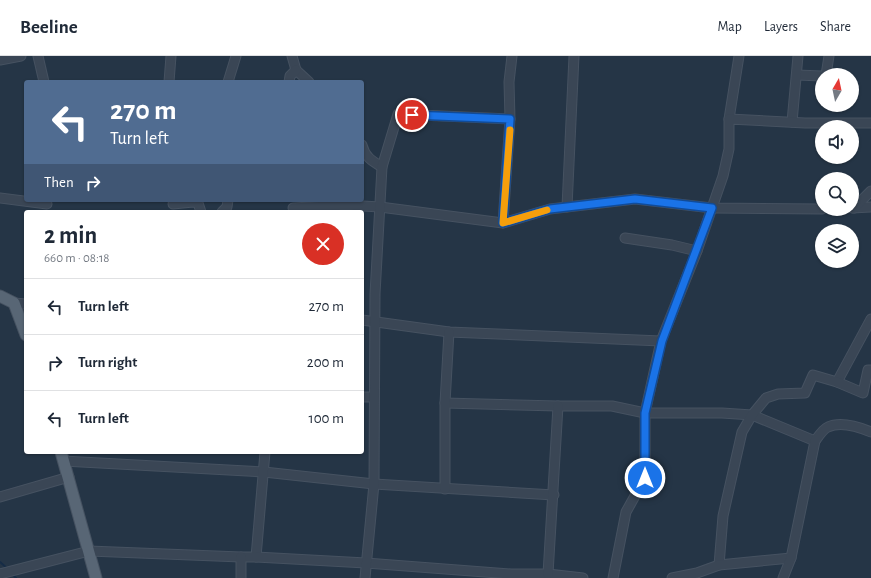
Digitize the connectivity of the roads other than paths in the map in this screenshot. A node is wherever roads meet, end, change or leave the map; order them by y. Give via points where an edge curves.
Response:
1 (21, 56) edge
2 (38, 56) edge
3 (171, 56) edge
4 (236, 56) edge
5 (292, 56) edge
6 (512, 56) edge
7 (574, 56) edge
8 (738, 56) edge
9 (798, 56) edge
10 (829, 56) edge
11 (0, 60) edge
12 (232, 68) junction
13 (827, 68) edge
14 (296, 70) junction
15 (797, 75) junction
16 (815, 76) edge
17 (44, 80) edge
18 (169, 80) edge
19 (229, 80) edge
20 (234, 80) edge
21 (289, 80) edge
22 (307, 80) edge
23 (510, 119) junction
24 (729, 120) junction
25 (792, 122) junction
26 (871, 123) edge
27 (364, 152) edge
28 (382, 167) junction
29 (871, 191) edge
30 (0, 198) edge
31 (24, 202) edge
32 (27, 202) edge
33 (193, 202) edge
34 (193, 202) edge
35 (859, 202) edge
36 (47, 205) edge
37 (173, 205) edge
38 (292, 207) edge
39 (380, 207) junction
40 (567, 207) junction
41 (871, 207) edge
42 (712, 208) junction
43 (859, 208) edge
44 (815, 209) edge
45 (200, 210) edge
46 (503, 223) junction
47 (625, 238) dead end
48 (697, 251) junction
49 (0, 296) edge
50 (14, 303) junction
51 (24, 304) edge
52 (871, 319) edge
53 (364, 320) edge
54 (375, 321) junction
55 (24, 330) edge
56 (449, 332) junction
57 (662, 341) junction
58 (871, 370) edge
59 (837, 382) junction
60 (364, 396) edge
61 (374, 397) junction
62 (445, 403) junction
63 (558, 406) junction
64 (645, 413) junction
65 (752, 415) junction
66 (871, 432) edge
67 (815, 441) junction
68 (265, 454) edge
69 (62, 456) edge
70 (264, 472) junction
71 (69, 477) junction
72 (374, 484) junction
73 (445, 489) junction
74 (554, 495) junction
75 (0, 497) edge
76 (89, 551) junction
77 (241, 557) junction
78 (256, 557) junction
79 (791, 558) junction
80 (366, 562) junction
81 (719, 565) junction
82 (0, 574) edge
83 (548, 574) junction
84 (510, 576) edge
85 (96, 578) edge
86 (241, 578) edge
87 (365, 578) edge
88 (583, 578) edge
89 (613, 578) edge
90 (672, 578) edge
91 (783, 578) edge

1 - 11 street
2 - 17 street
3 - 18 street
4 - 12 street
5 - 14 street
6 - 23 street via 509,82
7 - 40 street
8 - 24 street
9 - 15 street
10 - 13 street
12 - 19 street
12 - 20 street
14 - 21 street
14 - 22 street
15 - 16 street
15 - 25 street
23 - 28 street via 398,114
23 - 46 street
24 - 25 street
24 - 42 street via 729,148
25 - 26 street
27 - 28 street via 370,160
28 - 39 street
29 - 35 street
30 - 31 street
32 - 36 street
33 - 45 street via 198,203
34 - 37 street
38 - 39 street
39 - 46 street
39 - 54 street
40 - 42 street via 635,199
40 - 46 street via 550,209
41 - 43 street
42 - 44 street
42 - 48 street
47 - 48 street via 672,244
48 - 57 street
49 - 50 main road
50 - 51 street
50 - 55 main road
52 - 59 street
53 - 54 street
54 - 56 street
54 - 61 street
56 - 57 street
56 - 62 street
57 - 64 street
58 - 59 street via 868,370 863,393
59 - 65 street via 813,375 805,393 778,394 766,398
60 - 61 street
61 - 72 street
62 - 63 street
62 - 73 street
63 - 64 street via 612,406
63 - 74 street
64 - 65 street via 722,412
64 - 89 street via 645,478 626,512
65 - 67 street
65 - 81 street via 742,432 724,516
66 - 67 street via 859,427 827,427
67 - 79 street
68 - 70 street
69 - 70 street
69 - 71 main road
70 - 72 street
70 - 78 street
71 - 75 street
71 - 76 main road
72 - 73 street
72 - 80 street
73 - 74 street
74 - 83 street
76 - 77 street
76 - 82 street
76 - 85 main road
77 - 78 street
77 - 86 street
78 - 80 street
79 - 81 street
79 - 91 street
80 - 84 street
80 - 87 street
81 - 90 street
83 - 84 street
83 - 88 street

